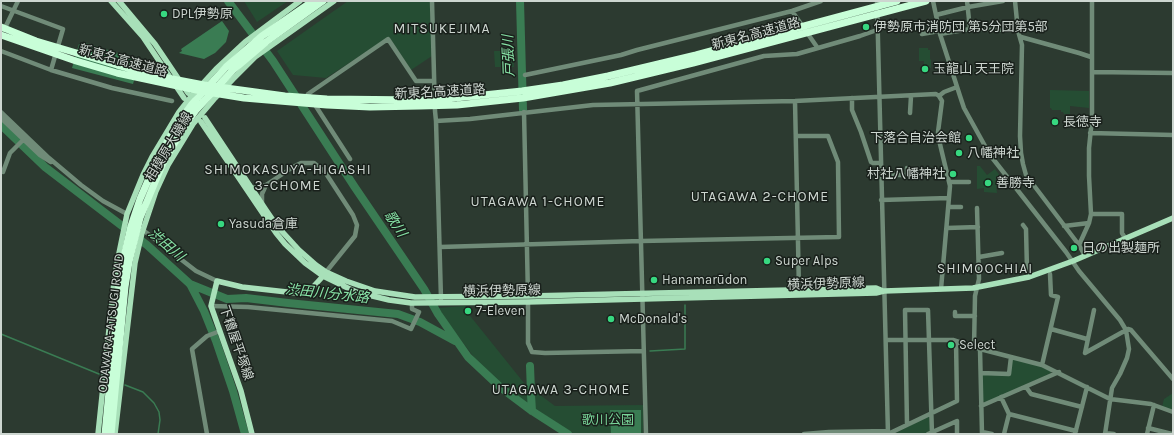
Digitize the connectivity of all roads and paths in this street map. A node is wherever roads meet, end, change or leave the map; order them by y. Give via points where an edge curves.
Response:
1 (18, 1) edge
2 (111, 1) edge
3 (119, 1) edge
4 (300, 1) edge
5 (313, 1) edge
6 (324, 1) edge
7 (334, 1) edge
8 (432, 1) edge
9 (821, 1) edge
10 (877, 1) edge
11 (897, 1) edge
12 (926, 1) edge
13 (933, 1) edge
14 (967, 1) edge
15 (1002, 1) edge
16 (1015, 1) edge
17 (1092, 1) edge
18 (1, 6) edge
19 (968, 7) junction
20 (792, 10) junction
21 (13, 11) junction
22 (767, 13) dead end
23 (775, 15) junction
24 (936, 15) junction
25 (1, 27) edge
26 (970, 29) junction
27 (877, 30) junction
28 (1018, 31) junction
29 (940, 32) junction
30 (924, 33) dead end
31 (1, 36) edge
32 (1021, 37) junction
33 (264, 39) junction
34 (817, 48) junction
35 (250, 50) junction
36 (1, 51) edge
37 (1091, 57) junction
38 (51, 70) junction
39 (1092, 72) junction
40 (1173, 73) edge
41 (525, 74) dead end
42 (434, 81) junction
43 (957, 88) junction
44 (911, 96) junction
45 (939, 96) junction
46 (879, 97) junction
47 (852, 98) junction
48 (795, 101) junction
49 (172, 102) dead end
50 (637, 105) junction
51 (1, 112) edge
52 (524, 112) junction
53 (910, 113) dead end
54 (1, 118) edge
55 (436, 121) junction
56 (1090, 133) junction
57 (1173, 135) edge
58 (796, 136) junction
59 (23, 140) junction
60 (350, 159) dead end
61 (880, 163) junction
62 (57, 165) junction
63 (907, 168) dead end
64 (3, 172) dead end
65 (881, 175) junction
66 (949, 182) junction
67 (969, 182) dead end
68 (249, 185) junction
69 (266, 185) junction
70 (949, 198) junction
71 (881, 200) junction
72 (949, 207) junction
73 (961, 207) dead end
74 (264, 208) junction
75 (978, 208) dead end
76 (127, 214) junction
77 (1091, 214) junction
78 (1173, 218) edge
79 (1089, 223) junction
80 (1023, 225) dead end
81 (1064, 226) junction
82 (978, 227) junction
83 (136, 228) junction
84 (947, 228) junction
85 (798, 238) junction
86 (1125, 238) junction
87 (131, 241) junction
88 (641, 241) junction
89 (526, 244) junction
90 (1079, 245) junction
91 (440, 247) junction
92 (1002, 253) dead end
93 (1085, 256) junction
94 (978, 257) junction
95 (1073, 261) junction
96 (325, 274) junction
97 (1050, 274) dead end
98 (1029, 277) junction
99 (216, 282) junction
100 (977, 287) junction
101 (941, 289) junction
102 (799, 290) junction
103 (884, 291) junction
104 (642, 293) junction
105 (441, 296) junction
106 (528, 296) junction
107 (642, 300) junction
108 (528, 302) junction
109 (412, 303) junction
110 (440, 303) junction
111 (211, 304) junction
112 (1094, 310) dead end
113 (955, 316) dead end
114 (975, 316) junction
115 (1051, 329) junction
116 (1126, 330) junction
117 (220, 331) junction
118 (1087, 339) junction
119 (886, 340) junction
120 (929, 340) junction
121 (905, 341) junction
122 (956, 341) junction
123 (974, 347) junction
124 (980, 349) junction
125 (644, 351) junction
126 (1011, 357) junction
127 (1042, 365) junction
128 (1058, 372) junction
129 (981, 373) junction
130 (1172, 376) edge
131 (1026, 386) junction
132 (1087, 387) junction
133 (1001, 397) junction
134 (1110, 399) junction
135 (1154, 405) junction
136 (982, 406) junction
137 (1082, 407) junction
138 (931, 412) junction
139 (1173, 412) edge
140 (1009, 414) junction
141 (908, 424) junction
142 (1148, 428) junction
143 (1076, 432) edge
144 (866, 433) edge
145 (888, 433) edge
146 (930, 433) edge
147 (982, 433) edge
148 (98, 434) edge
149 (105, 434) edge
150 (111, 434) edge
151 (115, 434) edge
152 (207, 434) edge
153 (252, 434) edge
154 (646, 434) edge
155 (804, 434) edge
156 (957, 434) edge
157 (992, 434) edge
158 (1004, 434) edge
159 (1105, 434) edge
160 (1114, 434) edge
161 (1147, 434) edge
162 (1172, 434) edge

1 - 21 street
2 - 3 main road via 143,37 186,95 155,44
4 - 33 main road, 相模原大磯線
5 - 33 highway, ODAWARA-ATSUGI ROAD
6 - 33 highway, ODAWARA-ATSUGI ROAD
7 - 33 main road, 相模原大磯線
8 - 42 street
9 - 20 street
10 - 27 street
11 - 25 highway, 新東名高速道路, bridge via 608,76 522,91 421,100 327,99 204,85 110,64 36,41
12 - 31 highway, 新東名高速道路, bridge via 610,83 523,98 457,105 370,107 250,99 110,71
13 - 24 street
14 - 19 street
15 - 19 street
16 - 28 street
17 - 37 street
18 - 21 street
19 - 24 street
19 - 26 street
20 - 23 street
20 - 34 street
21 - 31 street
21 - 38 street via 63,29
22 - 23 street
23 - 41 street via 621,55
24 - 29 street
26 - 28 street
26 - 29 street
27 - 34 street
27 - 46 street
28 - 32 street
29 - 30 street
29 - 43 street
32 - 37 street
32 - 81 street via 1020,136 1023,164 1026,175
33 - 35 highway, ODAWARA-ATSUGI ROAD
33 - 35 main road, 相模原大磯線
34 - 50 street via 789,55 764,56 636,92
35 - 76 main road, 相模原大磯線 via 216,68 179,112 152,156
35 - 83 main road, 相模原大磯線 via 193,124 168,165
35 - 83 highway, ODAWARA-ATSUGI ROAD via 226,67 178,123 148,178
36 - 38 street
37 - 39 street
38 - 49 street
39 - 40 street
39 - 56 street
42 - 55 street
42 - 60 street via 416,81 388,39 308,94
43 - 45 street
43 - 95 street via 964,108 990,155
44 - 45 street
44 - 46 street
44 - 53 street
45 - 66 street via 942,101 938,132
46 - 47 street
46 - 61 street
47 - 48 street
47 - 61 street via 852,110 871,162
48 - 50 street
48 - 58 street
50 - 52 street via 593,105
50 - 88 street
51 - 62 street
52 - 55 street
52 - 89 street
54 - 59 street
55 - 91 street
56 - 57 street
56 - 77 street via 1088,176
58 - 85 street
58 - 85 street via 828,136 838,162 839,238
59 - 62 street via 44,159
59 - 64 street via 10,153
61 - 65 street
62 - 76 street via 96,197
63 - 65 street via 909,175
65 - 71 street
66 - 67 street
66 - 70 street
68 - 69 street via 252,188
68 - 74 main road, 横浜伊勢原線
68 - 96 main road, 横浜伊勢原線 via 203,120 276,233 295,254
69 - 74 street via 261,197
69 - 96 street via 301,163 314,163 325,172 357,225 355,236
70 - 71 street
70 - 72 street
71 - 103 street
72 - 73 street
72 - 84 street
74 - 96 main road, 横浜伊勢原線 via 298,250
75 - 82 street
76 - 83 main road, 相模原大磯線
77 - 79 street
77 - 86 street via 1122,214 1122,233
78 - 86 main road, 横浜伊勢原線
79 - 81 street
79 - 90 street
80 - 98 street via 1026,229
81 - 90 street
82 - 84 street
82 - 94 street
83 - 87 highway, ODAWARA-ATSUGI ROAD
83 - 87 main road, 相模原大磯線
83 - 99 street via 191,268
84 - 101 street
85 - 88 street
85 - 102 street
86 - 93 main road, 横浜伊勢原線
87 - 148 main road, 相模原大磯線 via 114,282
87 - 149 highway, ODAWARA-ATSUGI ROAD via 123,261 119,285
87 - 150 highway, ODAWARA-ATSUGI ROAD
87 - 151 main road, 相模原大磯線 via 132,287
88 - 89 street
88 - 104 street
89 - 91 street
89 - 106 street
90 - 93 street
91 - 105 street
92 - 94 street
93 - 95 main road, 横浜伊勢原線
94 - 100 street
95 - 98 main road, 横浜伊勢原線
95 - 116 street
96 - 99 main road, 下糟屋平塚線 via 313,287 296,293
96 - 105 main road, 横浜伊勢原線 via 375,291
96 - 109 main road, 横浜伊勢原線 via 356,292
97 - 115 street via 1051,295 1058,297
98 - 100 main road, 横浜伊勢原線
99 - 111 main road, 下糟屋平塚線
100 - 101 main road, 横浜伊勢原線
100 - 114 street
101 - 103 main road, 横浜伊勢原線
102 - 103 main road, 横浜伊勢原線 via 876,288
102 - 104 main road, 横浜伊勢原線
103 - 107 main road, 横浜伊勢原線 via 876,294
103 - 119 street
104 - 106 main road, 横浜伊勢原線
104 - 107 street
105 - 106 main road, 横浜伊勢原線
105 - 110 street
107 - 108 main road, 横浜伊勢原線
107 - 125 street
108 - 110 main road, 横浜伊勢原線
108 - 125 street via 528,343 532,352
109 - 110 main road, 横浜伊勢原線
109 - 111 street via 412,309 419,314 411,329 392,321
111 - 117 main road, 下糟屋平塚線
112 - 118 street
113 - 114 street
114 - 123 street
115 - 118 street
115 - 127 street
116 - 118 street via 1085,353
116 - 130 street via 1131,330
116 - 134 street via 1129,349 1127,358 1112,388
117 - 152 street via 207,336 192,349
117 - 153 main road, 下糟屋平塚線
119 - 121 street
119 - 145 street
120 - 121 street
120 - 121 street via 928,310 904,310
120 - 122 street
120 - 138 street
121 - 141 street
122 - 123 street
122 - 138 street via 956,401
123 - 124 street
124 - 126 street
124 - 129 street
125 - 154 street
126 - 127 street
126 - 129 street via 1009,374
127 - 128 street
128 - 131 street
128 - 132 street
129 - 136 street
131 - 133 street
131 - 137 street via 1031,394
132 - 134 street
132 - 137 street
133 - 136 street
133 - 140 street
134 - 135 street
134 - 159 street
135 - 139 street
135 - 142 street
136 - 147 street
137 - 143 street
138 - 141 street
138 - 146 street
140 - 143 street
140 - 158 street
141 - 145 street
142 - 161 street
142 - 162 street
144 - 145 street
144 - 155 street
146 - 156 street via 957,421
147 - 157 street
159 - 160 street

